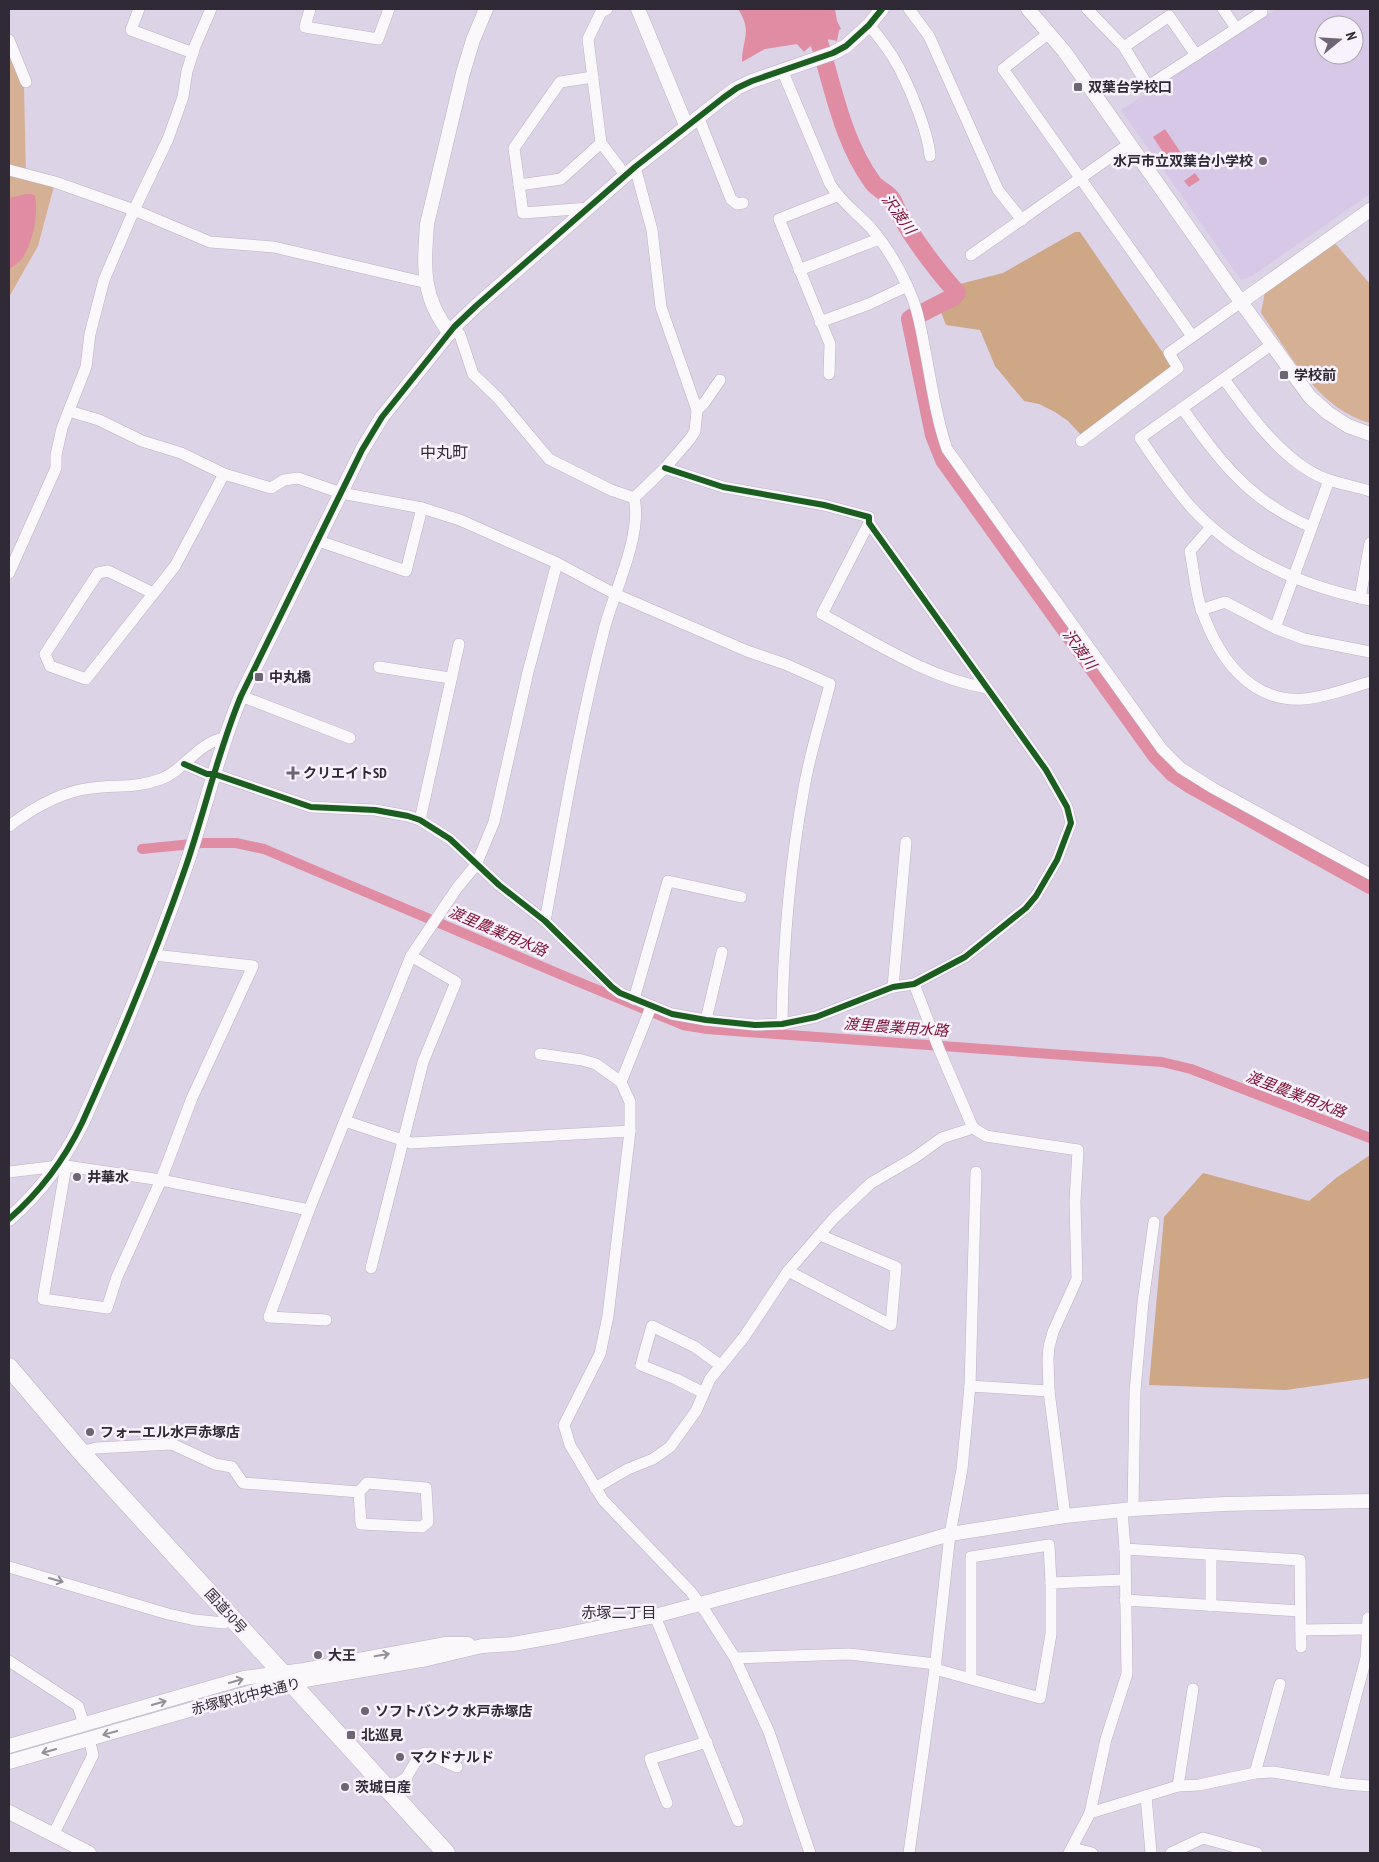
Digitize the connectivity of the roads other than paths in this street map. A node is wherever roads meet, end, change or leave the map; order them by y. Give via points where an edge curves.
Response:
1 (139, 9) edge
2 (211, 9) edge
3 (310, 9) edge
4 (389, 9) edge
5 (486, 9) edge
6 (607, 9) edge
7 (638, 9) edge
8 (882, 9) edge
9 (909, 9) edge
10 (1030, 9) edge
11 (1087, 9) edge
12 (1223, 9) edge
13 (1260, 9) edge
14 (869, 25) junction
15 (1236, 28) junction
16 (1049, 33) junction
17 (9, 40) edge
18 (1124, 47) junction
19 (193, 53) junction
20 (1196, 55) junction
21 (782, 70) junction
22 (593, 77) junction
23 (26, 82) dead end
24 (698, 116) junction
25 (686, 125) junction
26 (601, 143) junction
27 (1129, 144) junction
28 (930, 156) dead end
29 (9, 170) edge
30 (630, 172) junction
31 (1080, 179) junction
32 (519, 185) junction
33 (837, 196) junction
34 (742, 203) dead end
35 (589, 208) junction
36 (134, 210) junction
37 (1370, 210) edge
38 (1022, 220) junction
39 (879, 239) junction
40 (971, 256) dead end
41 (799, 270) junction
42 (427, 283) junction
43 (907, 286) junction
44 (1241, 302) junction
45 (820, 322) junction
46 (452, 330) junction
47 (1192, 336) junction
48 (1271, 345) junction
49 (829, 374) dead end
50 (1224, 379) junction
51 (720, 380) dead end
52 (1182, 408) junction
53 (697, 410) junction
54 (69, 411) junction
55 (1370, 434) edge
56 (1081, 441) dead end
57 (665, 468) junction
58 (224, 474) junction
59 (1330, 480) junction
60 (1370, 491) edge
61 (341, 493) junction
62 (634, 498) junction
63 (422, 508) junction
64 (869, 523) junction
65 (1211, 526) junction
66 (1311, 528) junction
67 (316, 540) junction
68 (1370, 546) edge
69 (557, 563) junction
70 (9, 573) edge
71 (1294, 578) junction
72 (153, 593) junction
73 (615, 594) junction
74 (1365, 599) edge
75 (1202, 610) junction
76 (1275, 628) junction
77 (459, 644) dead end
78 (1370, 652) edge
79 (378, 667) dead end
80 (450, 678) junction
81 (1370, 682) edge
82 (987, 688) junction
83 (241, 696) junction
84 (225, 738) junction
85 (350, 738) dead end
86 (184, 764) junction
87 (214, 774) junction
88 (420, 820) junction
89 (9, 826) edge
90 (906, 842) dead end
91 (476, 865) junction
92 (1370, 874) edge
93 (741, 897) dead end
94 (545, 921) junction
95 (722, 952) dead end
96 (154, 954) junction
97 (411, 956) junction
98 (914, 984) junction
99 (893, 987) junction
100 (634, 999) junction
101 (650, 1010) junction
102 (706, 1020) junction
103 (782, 1024) junction
104 (540, 1054) dead end
105 (621, 1082) junction
106 (345, 1121) junction
107 (973, 1128) junction
108 (630, 1131) junction
109 (403, 1140) junction
110 (62, 1166) junction
111 (9, 1172) edge
112 (976, 1172) dead end
113 (161, 1180) junction
114 (309, 1210) junction
115 (9, 1218) edge
116 (1154, 1222) dead end
117 (820, 1234) junction
118 (371, 1268) dead end
119 (788, 1271) junction
120 (326, 1320) dead end
121 (720, 1365) junction
122 (9, 1367) edge
123 (970, 1386) junction
124 (1048, 1391) junction
125 (704, 1394) junction
126 (81, 1452) junction
127 (595, 1488) junction
128 (359, 1492) junction
129 (1370, 1501) edge
130 (1127, 1509) junction
131 (1065, 1516) junction
132 (950, 1534) junction
133 (1125, 1549) junction
134 (1211, 1555) junction
135 (9, 1567) edge
136 (1124, 1580) junction
137 (1051, 1583) junction
138 (1125, 1600) junction
139 (700, 1604) junction
140 (1211, 1606) junction
141 (1300, 1612) junction
142 (232, 1616) junction
143 (655, 1616) junction
144 (1301, 1630) junction
145 (1301, 1647) dead end
146 (735, 1658) junction
147 (9, 1660) edge
148 (935, 1667) junction
149 (286, 1678) junction
150 (971, 1678) junction
151 (1280, 1684) dead end
152 (1193, 1689) dead end
153 (127, 1712) junction
154 (84, 1724) junction
155 (130, 1728) junction
156 (89, 1739) junction
157 (707, 1742) junction
158 (9, 1746) edge
159 (9, 1762) edge
160 (457, 1768) dead end
161 (1255, 1773) junction
162 (1333, 1782) junction
163 (1178, 1786) junction
164 (1370, 1786) edge
165 (388, 1789) junction
166 (1146, 1796) junction
167 (667, 1803) dead end
168 (9, 1812) edge
169 (1090, 1813) junction
170 (738, 1821) dead end
171 (53, 1834) junction
172 (1071, 1851) edge
173 (89, 1853) edge
174 (446, 1853) edge
175 (810, 1853) edge
176 (909, 1853) edge
177 (1092, 1853) edge
178 (1151, 1853) edge
179 (1171, 1853) edge
180 (1257, 1853) edge

1 - 19 street via 131,30
2 - 19 street
3 - 4 street via 305,27 378,39
5 - 42 street via 463,73 427,224
6 - 22 street via 602,12 588,39
7 - 25 street
8 - 14 street
9 - 38 street via 929,36 998,190
10 - 16 street
11 - 18 street
12 - 15 street
13 - 15 street via 1262,12
14 - 21 street via 833,54
14 - 28 street via 895,60 916,106
15 - 20 street
16 - 27 street
16 - 31 street via 1003,69
17 - 23 street
18 - 20 street via 1169,16
18 - 20 street via 1148,86
19 - 36 street via 183,97 168,139
21 - 24 street via 737,88
21 - 33 street
22 - 26 street
22 - 32 street via 560,82 514,148
24 - 25 street
24 - 34 street via 731,199 737,204
25 - 30 street
26 - 30 street
26 - 32 street via 561,179
27 - 31 street
27 - 44 street
29 - 36 street via 55,182
30 - 35 street
30 - 53 street via 648,209 661,307
31 - 38 street
31 - 47 street
32 - 35 street via 523,213
33 - 39 street
33 - 41 street via 779,219
35 - 46 street via 494,289
36 - 42 street via 210,242 274,247
36 - 54 street via 104,280 90,334 86,367
37 - 44 street
38 - 40 street
39 - 41 street
39 - 43 street
41 - 45 street
42 - 46 street via 434,311
43 - 45 street
43 - 92 street via 919,316 938,419 947,448 1162,749 1181,768 1212,788
44 - 47 street
44 - 48 street
45 - 49 street via 830,344
46 - 61 street via 382,416
46 - 62 street via 460,335 473,374 498,398 549,459
47 - 56 street via 1169,353 1178,368
48 - 50 street
48 - 55 street via 1310,397 1348,426
50 - 52 street
50 - 59 street via 1280,448 1306,468
51 - 53 street
52 - 65 street via 1140,438 1170,482
52 - 66 street via 1212,450 1240,481 1271,507
53 - 57 street via 695,431
54 - 58 street via 99,420
54 - 70 street via 62,428 56,468
57 - 62 street
57 - 64 street via 723,487 824,505 869,517
58 - 61 street via 270,488 284,480 298,478
58 - 72 street via 176,566
59 - 60 street
59 - 66 street
61 - 63 street
61 - 67 street
62 - 73 street via 637,508 633,537
63 - 67 street via 406,570
63 - 69 street via 460,520
64 - 82 street
64 - 82 street via 822,614 933,672
65 - 71 street via 1258,560
65 - 75 street via 1190,551
66 - 71 street
67 - 83 street
68 - 74 street
69 - 73 street
69 - 91 street via 494,822
71 - 74 street via 1329,591
71 - 76 street
72 - 72 street via 86,678 50,666 45,654 98,573 108,571
73 - 94 street via 580,733
73 - 103 street via 830,684 804,786 796,841 782,973
75 - 76 street via 1225,602
75 - 81 street via 1224,657 1247,682 1265,692 1303,699
76 - 78 street via 1304,639
77 - 80 street
79 - 80 street
80 - 88 street
82 - 98 street via 1046,770 1067,807 1071,823 1057,860 1026,908 965,957
83 - 84 street
83 - 85 street
84 - 86 street via 209,743
84 - 87 street
86 - 87 street
86 - 89 street via 148,783 91,788 63,795 44,803
87 - 88 street via 310,807 375,810
87 - 96 street
88 - 91 street via 450,839
90 - 99 street
91 - 94 street
91 - 97 street
93 - 100 street via 668,881
94 - 100 street via 612,987
95 - 102 street
96 - 110 street
96 - 113 street via 252,966 192,1098
97 - 106 street
97 - 109 street via 456,982 423,1062
98 - 99 street
98 - 107 street
99 - 103 street via 823,1014
100 - 101 street
101 - 102 street
101 - 105 street
102 - 103 street
104 - 105 street via 596,1064
105 - 108 street via 630,1102
106 - 109 street
106 - 114 street
107 - 117 street via 942,1138 871,1183
107 - 124 street via 986,1136 1078,1150 1075,1202 1077,1279 1049,1347
108 - 109 street via 411,1143
108 - 127 street via 608,1316 600,1354 564,1426 570,1445
109 - 118 street
110 - 111 street
110 - 113 street
110 - 113 street via 43,1299 107,1308 116,1277
110 - 115 street
112 - 123 street
113 - 114 street
114 - 120 street via 269,1317
116 - 130 street via 1134,1391
117 - 119 street
117 - 119 street via 896,1267 891,1325
119 - 121 street via 744,1337
121 - 125 street
121 - 125 street via 652,1326 641,1365
122 - 126 highway, 国道50号
123 - 124 street
123 - 132 street via 962,1469
124 - 131 street
125 - 127 street via 670,1447
126 - 128 street via 96,1448 172,1444 215,1464 232,1467 243,1483
126 - 142 highway, 国道50号
127 - 139 street
128 - 128 street via 368,1483 426,1488 428,1522 422,1528 361,1524
129 - 130 street, 赤塚駅北中央通り
130 - 131 street, 赤塚駅北中央通り
130 - 133 street
131 - 132 street, 赤塚駅北中央通り
132 - 139 street, 赤塚駅北中央通り
132 - 148 street
133 - 134 street
133 - 136 street
134 - 140 street
134 - 141 street via 1300,1560
135 -> 142 street via 195,1620 224,1623
136 - 137 street
136 - 138 street
137 - 150 street via 1050,1634 1040,1698
137 - 150 street via 1049,1545 971,1557
138 - 140 street
138 - 169 street via 1127,1674 1106,1740
139 - 143 street, 赤塚駅北中央通り
139 - 146 street
140 - 141 street
141 - 144 street
142 - 149 highway, 国道50号
143 - 149 street, 赤塚駅北中央通り via 513,1644 446,1644
143 - 157 street
144 - 145 street
144 - 162 street via 1367,1624 1366,1658
146 - 148 street via 849,1654
146 - 175 street via 768,1732
147 - 154 street via 78,1706
148 - 150 street
148 - 176 street
153 -> 149 street, 赤塚駅北中央通り via 244,1678
149 - 155 street, 赤塚駅北中央通り via 261,1689
149 - 165 highway, 国道50号
151 - 161 street
152 - 163 street
153 - 154 street, 赤塚駅北中央通り
153 - 155 street
154 - 158 street, 赤塚駅北中央通り
155 -> 156 street, 赤塚駅北中央通り
156 -> 159 street, 赤塚駅北中央通り
156 - 171 street via 93,1755
157 - 167 street via 650,1759
157 - 170 street
160 - 165 street via 425,1753 419,1756 406,1778
161 - 162 street via 1273,1772
161 - 163 street via 1199,1786
162 - 164 street
163 - 166 street
165 - 174 highway, 国道50号
166 - 169 street
166 - 178 street
168 - 171 street
169 - 172 street
171 - 173 street
172 - 177 street
179 - 180 street via 1203,1838

